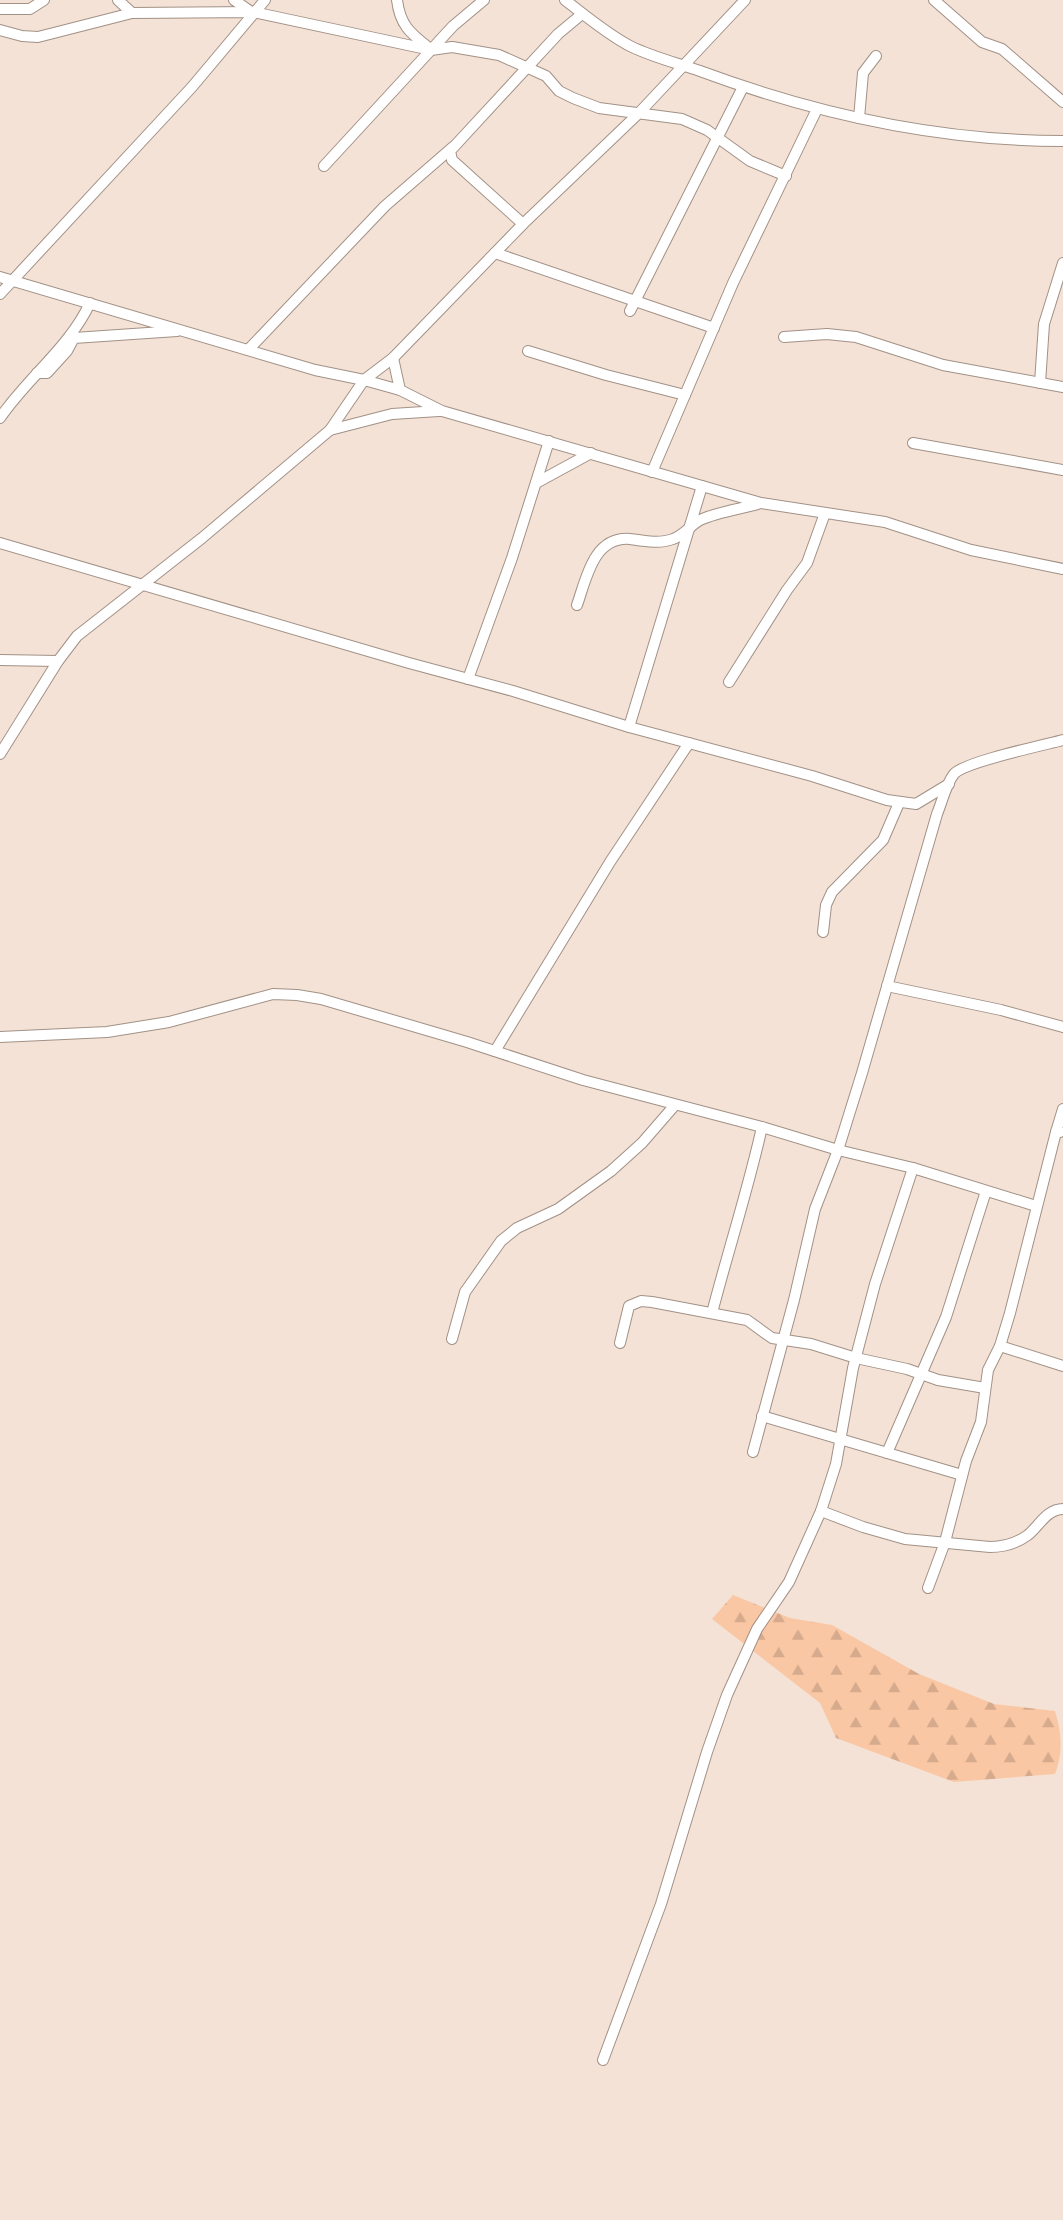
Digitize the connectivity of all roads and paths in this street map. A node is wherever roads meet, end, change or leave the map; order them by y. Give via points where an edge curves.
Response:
1 (44, 0) edge
2 (118, 0) edge
3 (234, 0) edge
4 (265, 0) edge
5 (397, 0) edge
6 (484, 0) edge
7 (567, 0) edge
8 (745, 0) edge
9 (934, 0) edge
10 (0, 9) edge
11 (253, 12) junction
12 (132, 13) junction
13 (582, 14) junction
14 (0, 30) edge
15 (431, 50) junction
16 (876, 56) dead end
17 (685, 66) junction
18 (528, 67) junction
19 (743, 87) junction
20 (1063, 102) edge
21 (817, 109) junction
22 (638, 114) junction
23 (859, 118) junction
24 (717, 139) junction
25 (1063, 141) edge
26 (453, 147) junction
27 (324, 166) dead end
28 (786, 176) junction
29 (523, 224) junction
30 (495, 253) junction
31 (1063, 263) edge
32 (0, 277) edge
33 (12, 281) junction
34 (0, 294) edge
35 (90, 303) junction
36 (633, 306) junction
37 (713, 328) junction
38 (183, 331) junction
39 (784, 337) dead end
40 (248, 350) junction
41 (528, 351) dead end
42 (393, 358) junction
43 (37, 373) junction
44 (364, 380) junction
45 (1040, 383) junction
46 (1063, 387) edge
47 (400, 390) junction
48 (685, 395) junction
49 (442, 411) junction
50 (0, 418) edge
51 (330, 430) junction
52 (549, 440) junction
53 (913, 443) dead end
54 (591, 453) junction
55 (1063, 470) edge
56 (652, 471) junction
57 (536, 483) junction
58 (702, 486) junction
59 (761, 503) junction
60 (825, 513) junction
61 (689, 528) junction
62 (0, 542) edge
63 (1063, 569) edge
64 (146, 584) junction
65 (577, 605) dead end
66 (0, 660) edge
67 (58, 662) junction
68 (468, 679) junction
69 (729, 682) dead end
70 (629, 727) junction
71 (1063, 740) edge
72 (689, 743) junction
73 (0, 754) edge
74 (949, 784) junction
75 (899, 803) junction
76 (823, 932) dead end
77 (887, 986) junction
78 (1063, 1027) edge
79 (0, 1037) edge
80 (495, 1051) junction
81 (675, 1105) junction
82 (1063, 1109) edge
83 (762, 1127) junction
84 (1059, 1132) edge
85 (838, 1150) junction
86 (913, 1168) junction
87 (986, 1191) junction
88 (1036, 1206) junction
89 (712, 1313) junction
90 (452, 1339) dead end
91 (783, 1339) junction
92 (620, 1343) dead end
93 (1000, 1346) junction
94 (856, 1358) junction
95 (1063, 1366) edge
96 (920, 1373) junction
97 (985, 1388) junction
98 (762, 1416) junction
99 (841, 1439) junction
100 (752, 1451) dead end
101 (887, 1453) junction
102 (962, 1475) junction
103 (1063, 1509) edge
104 (821, 1511) junction
105 (945, 1542) junction
106 (928, 1588) dead end
107 (603, 2060) dead end

1 - 10 street via 30,9
2 - 12 street
3 - 11 street
4 - 11 street
5 - 15 street via 399,17
6 - 15 street
7 - 13 street
8 - 17 street
9 - 20 street via 982,42 1002,49
11 - 12 street
11 - 15 street
11 - 33 street via 192,87
12 - 14 street via 38,37
13 - 17 street via 631,46
13 - 18 street
15 - 18 street via 452,47 499,55
15 - 27 street
16 - 23 street via 863,73
17 - 19 street
17 - 22 street
18 - 22 street via 573,98
18 - 26 street
19 - 21 street
19 - 24 street
21 - 23 street
21 - 28 street
22 - 24 street via 682,119
22 - 29 street
23 - 25 street via 919,130
24 - 28 street via 750,161
24 - 36 street
26 - 29 street via 452,160
26 - 40 street via 385,206
28 - 37 street
29 - 30 street
30 - 36 street
30 - 42 street
31 - 45 street via 1044,324
32 - 33 street
33 - 34 street
33 - 35 street
35 - 38 street
35 - 43 street
36 - 37 street
37 - 48 street
38 - 40 street
38 - 43 street via 74,338 47,373
39 - 45 street via 856,337 943,365
40 - 44 street
41 - 48 street
42 - 44 street
42 - 47 street
43 - 50 street
44 - 47 street
44 - 51 street
45 - 46 street
47 - 49 street
48 - 56 street
49 - 51 street via 391,414
49 - 52 street
51 - 64 street
52 - 54 street
52 - 57 street
53 - 55 street
54 - 56 street
54 - 57 street
56 - 58 street
57 - 68 street
58 - 59 street
58 - 61 street
59 - 60 street
59 - 61 street via 701,520
60 - 63 street via 885,523 971,550
60 - 69 street via 807,563
61 - 65 street via 676,539 624,539 607,545 592,561
61 - 70 street
62 - 64 street
64 - 67 street via 77,636
64 - 68 street
66 - 67 street
67 - 73 street
68 - 70 street
70 - 72 street
71 - 74 street via 976,762 956,772
72 - 75 street
72 - 80 street
74 - 75 street via 916,804
74 - 77 street
75 - 76 street via 883,839 832,892
77 - 78 street
77 - 85 street
79 - 80 street via 107,1032 169,1022 274,994 321,999
80 - 81 street
81 - 83 street
81 - 90 street via 611,1171 558,1209 517,1228 501,1241 466,1292
82 - 84 street
83 - 85 street
83 - 89 street
84 - 88 street
85 - 86 street
85 - 91 street via 814,1209
86 - 87 street
86 - 94 street
87 - 88 street
87 - 96 street via 946,1317
88 - 93 street
89 - 91 street via 747,1320 765,1335
89 - 92 street via 634,1303 629,1306
91 - 94 street
91 - 98 street
93 - 95 street
93 - 97 street
94 - 96 street
94 - 99 street
96 - 97 street
96 - 101 street
97 - 102 street via 981,1422
98 - 99 street
98 - 100 street
99 - 101 street
99 - 104 street
101 - 102 street
102 - 105 street
103 - 105 street via 1051,1511 1024,1538 1001,1547
104 - 105 street via 905,1539
104 - 107 street via 789,1582 757,1629 727,1695 661,1904
105 - 106 street

